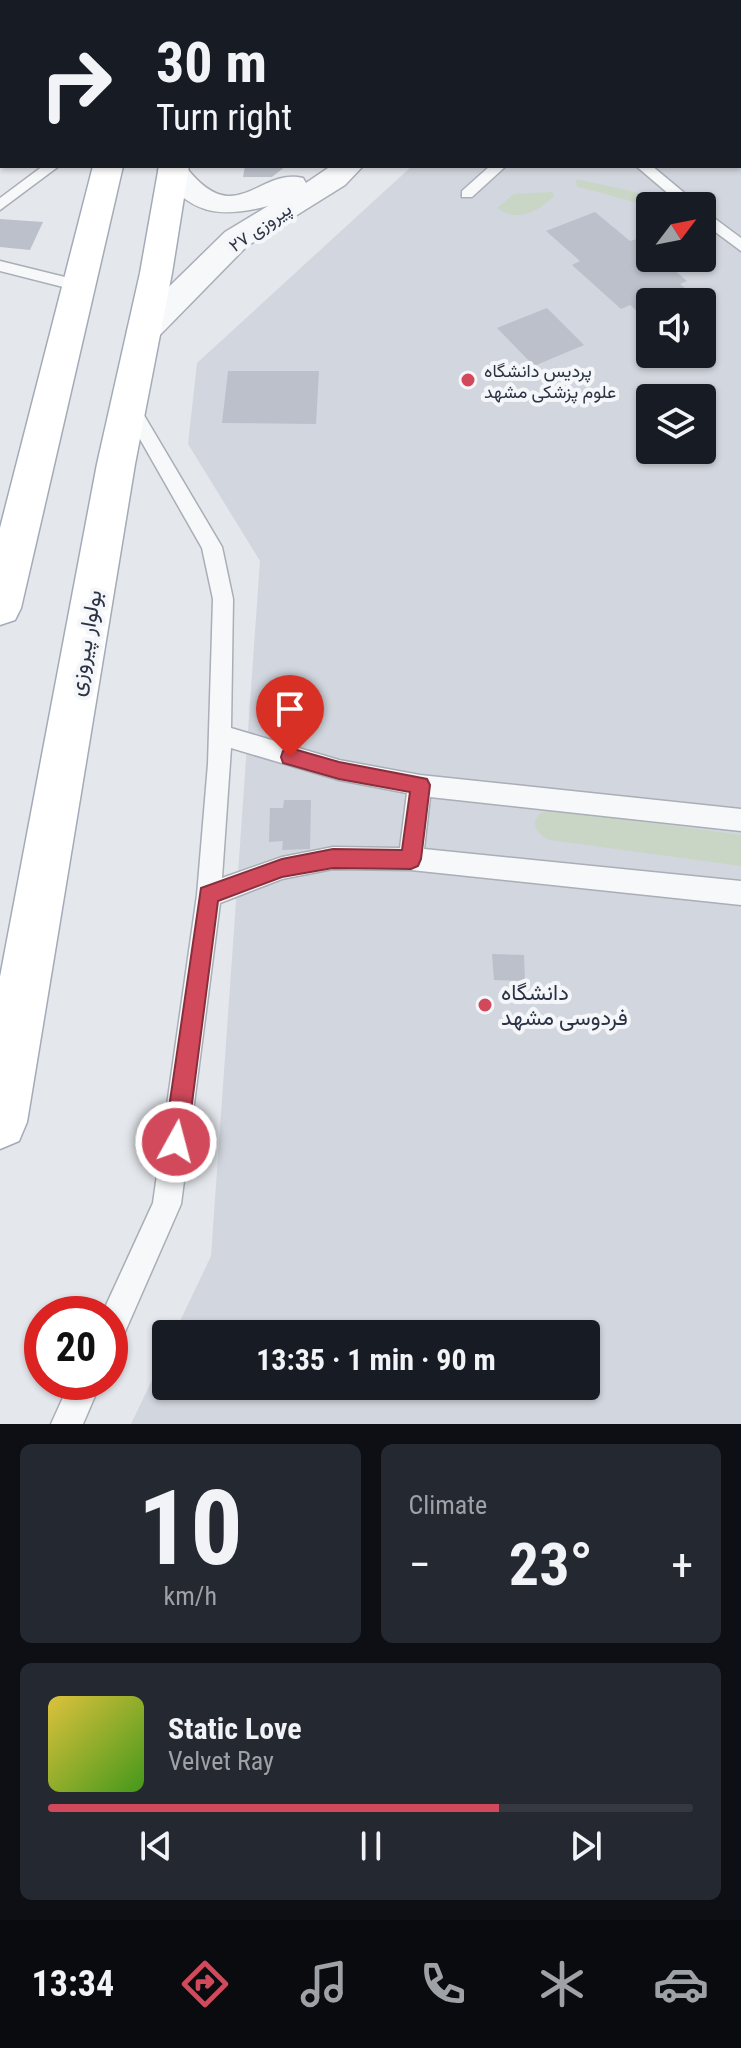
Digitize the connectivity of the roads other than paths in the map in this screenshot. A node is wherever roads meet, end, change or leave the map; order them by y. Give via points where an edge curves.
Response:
1 (49, 168) edge
2 (108, 168) edge
3 (173, 168) edge
4 (318, 168) edge
5 (346, 168) edge
6 (497, 168) edge
7 (645, 168) edge
8 (675, 192) edge
9 (467, 194) dead end
10 (0, 205) edge
11 (716, 225) edge
12 (741, 246) edge
13 (0, 266) edge
14 (79, 286) junction
15 (144, 331) junction
16 (129, 404) junction
17 (0, 608) edge
18 (220, 735) junction
19 (420, 785) junction
20 (741, 820) edge
21 (411, 859) junction
22 (741, 893) edge
23 (209, 895) junction
24 (0, 1122) edge
25 (125, 1296) edge
26 (78, 1400) edge
27 (67, 1424) edge

1 - 10 lane
2 - 14 main road
3 - 4 street via 192,193 228,204 276,194
3 - 15 main road, بولوار پیروزی
5 - 15 street, پیروزی ۲۷ via 236,239
6 - 9 lane
7 - 8 lane
11 - 12 lane
13 - 14 lane
14 - 17 main road
15 - 16 main road, بولوار پیروزی
16 - 18 lane via 212,547 223,599
16 - 24 main road, بولوار پیروزی
18 - 19 lane via 339,770
18 - 23 lane
19 - 20 lane
19 - 21 lane
21 - 22 lane
21 - 23 lane via 333,858 282,868
23 - 25 lane via 167,1204
26 - 27 lane

